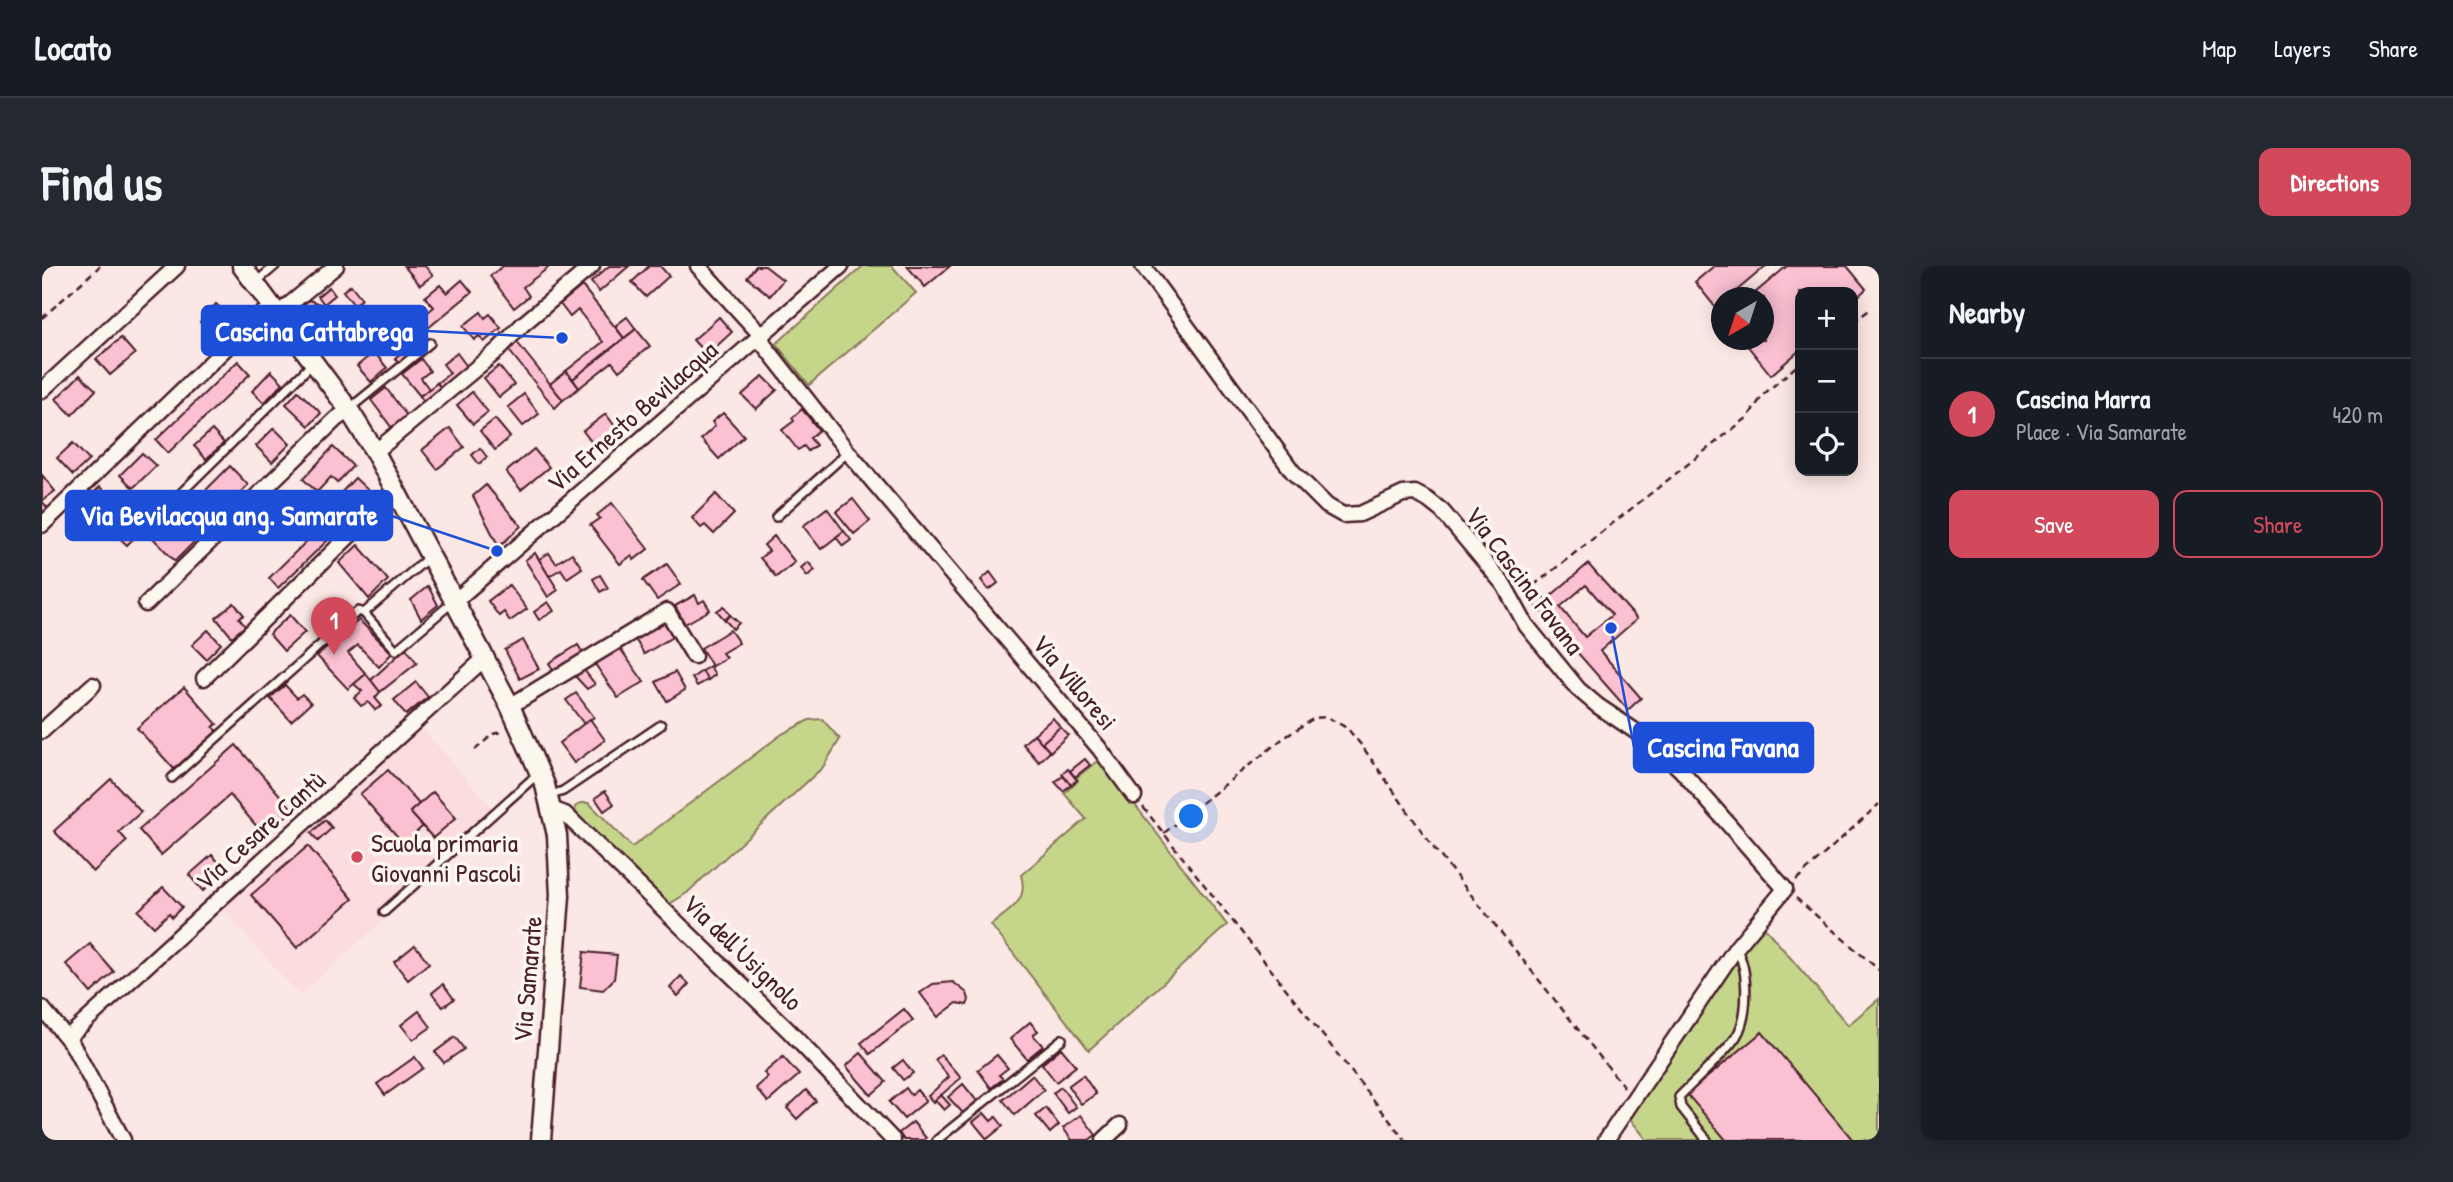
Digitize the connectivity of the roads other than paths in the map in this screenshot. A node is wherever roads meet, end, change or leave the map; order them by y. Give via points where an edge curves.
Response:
1 (177, 266) edge
2 (242, 266) edge
3 (275, 266) edge
4 (336, 266) edge
5 (592, 266) edge
6 (698, 266) edge
7 (841, 266) edge
8 (1143, 266) edge
9 (254, 283) junction
10 (275, 311) junction
11 (761, 335) junction
12 (430, 343) dead end
13 (314, 362) junction
14 (42, 390) edge
15 (349, 410) junction
16 (375, 452) junction
17 (848, 452) junction
18 (396, 490) junction
19 (181, 493) dead end
20 (776, 517) dead end
21 (42, 525) edge
22 (431, 555) junction
23 (455, 601) junction
24 (146, 604) dead end
25 (364, 613) junction
26 (695, 656) dead end
27 (485, 658) junction
28 (204, 678) dead end
29 (93, 685) dead end
30 (510, 706) junction
31 (661, 725) dead end
32 (42, 731) edge
33 (540, 772) junction
34 (172, 778) dead end
35 (1134, 796) road end
36 (550, 802) junction
37 (384, 912) dead end
38 (1736, 948) junction
39 (42, 1008) edge
40 (67, 1038) junction
41 (1062, 1039) dead end
42 (1119, 1125) dead end
43 (123, 1140) edge
44 (541, 1140) edge
45 (893, 1140) edge
46 (937, 1140) edge
47 (1104, 1140) edge
48 (1606, 1140) edge
49 (1707, 1140) edge

1 - 14 street
2 - 9 street, Via Samarate
3 - 9 lane
4 - 10 street
5 - 16 street
6 - 11 street, Via Villoresi
7 - 11 street, Via Ernesto Bevilacqua
8 - 38 street, Via Cascina Favana via 1293,472 1327,506 1336,512 1360,514 1415,493 1442,511 1504,585 1526,625 1578,689 1650,741 1681,770 1786,889
9 - 10 street, Via Samarate
10 - 13 street, Via Samarate
10 - 21 street via 258,317
11 - 17 street, Via Villoresi via 764,345
11 - 23 street, Via Ernesto Bevilacqua
12 - 15 lane
13 - 15 street, Via Samarate
13 - 19 lane
15 - 16 street, Via Samarate
15 - 24 street
16 - 18 street, Via Samarate
17 - 20 lane
17 - 35 street, Via Villoresi via 1099,748
18 - 22 street, Via Samarate
18 - 28 street
22 - 23 street, Via Samarate
22 - 25 lane
23 - 25 lane via 396,650
23 - 27 street, Via Samarate
25 - 34 lane via 358,611
26 - 30 street via 667,611
27 - 30 street, Via Samarate
27 - 40 street, Via Cesare Cantù
29 - 32 street
30 - 33 street, Via Samarate
31 - 36 lane
33 - 36 street, Via Samarate
33 - 37 lane
36 - 44 street, Via Samarate via 560,896
36 - 45 street, Via dell'Usignolo via 788,1030
38 - 48 street
38 - 49 lane via 1744,960 1746,999 1737,1036 1679,1097 1681,1107
39 - 40 street
40 - 43 street
41 - 46 lane
42 - 47 street

